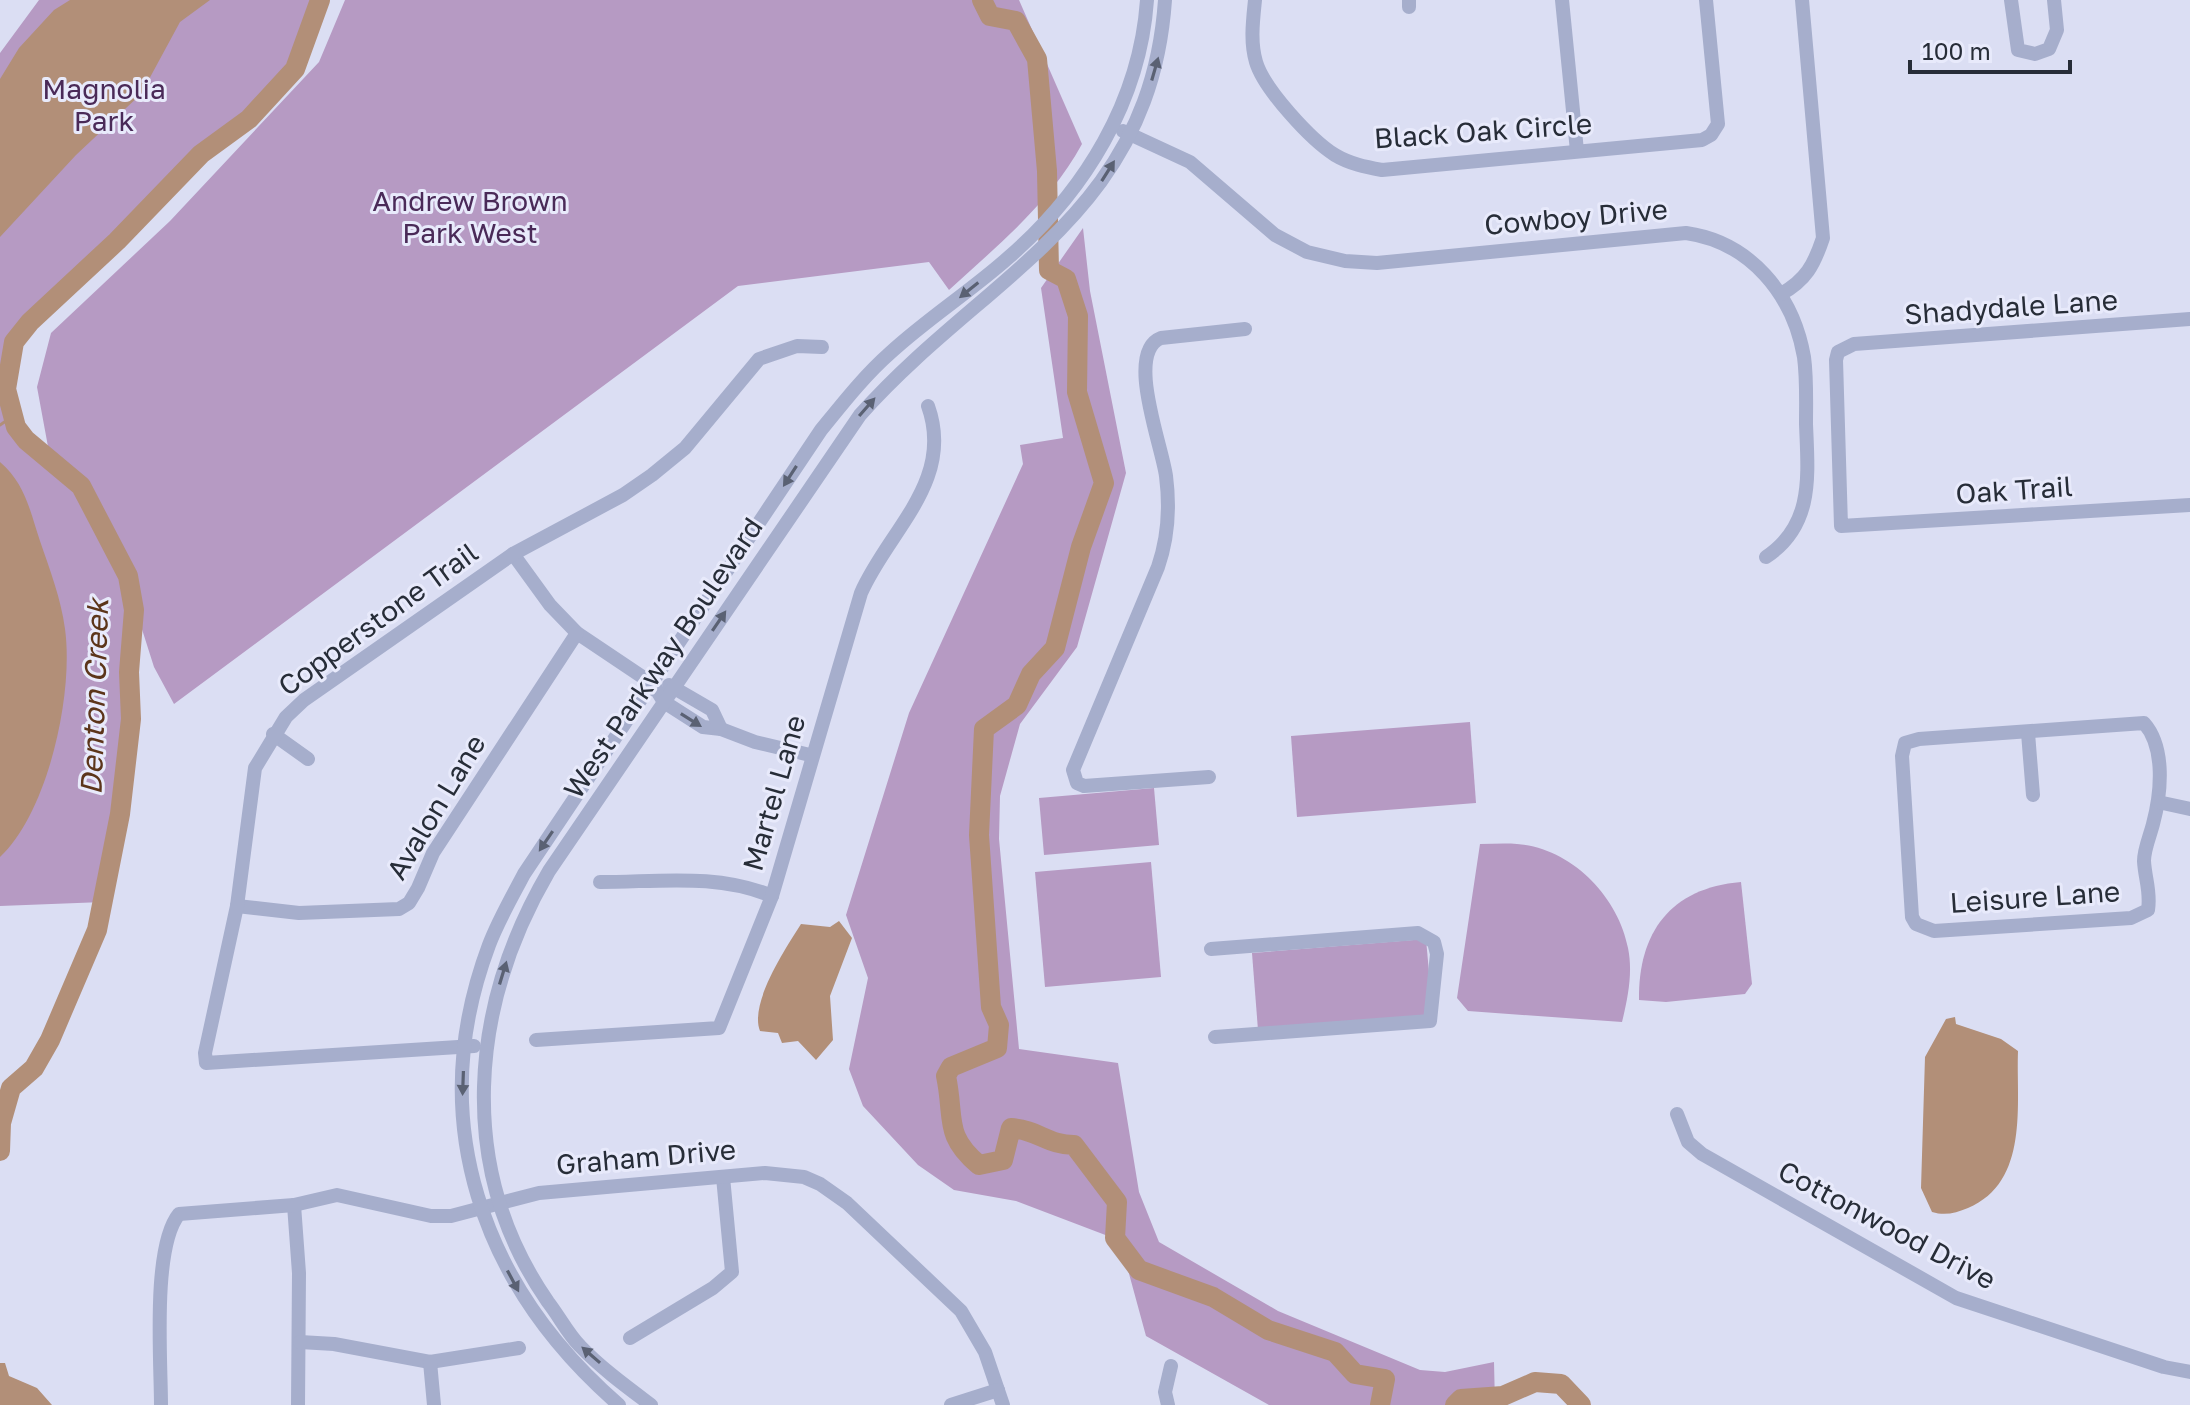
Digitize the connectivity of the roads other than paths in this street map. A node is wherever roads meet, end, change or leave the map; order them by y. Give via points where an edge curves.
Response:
1 (1147, 0) edge
2 (1165, 0) edge
3 (1255, 0) edge
4 (1562, 0) edge
5 (1706, 0) edge
6 (1802, 0) edge
7 (2011, 0) edge
8 (2054, 0) edge
9 (1113, 126) junction
10 (1129, 133) junction
11 (1577, 151) junction
12 (1781, 294) junction
13 (2190, 319) edge
14 (1245, 329) dead end
15 (822, 347) dead end
16 (928, 406) dead end
17 (2190, 505) edge
18 (1841, 526) joint
19 (513, 554) junction
20 (1766, 557) dead end
21 (577, 633) junction
22 (653, 684) junction
23 (675, 686) junction
24 (664, 702) junction
25 (721, 729) junction
26 (2028, 733) junction
27 (273, 734) junction
28 (810, 755) junction
29 (308, 759) dead end
30 (1209, 777) dead end
31 (2033, 795) dead end
32 (2158, 802) junction
33 (2190, 809) edge
34 (600, 882) dead end
35 (772, 896) junction
36 (237, 906) junction
37 (1211, 949) dead end
38 (1215, 1037) dead end
39 (536, 1040) dead end
40 (465, 1045) junction
41 (486, 1049) junction
42 (1677, 1114) dead end
43 (723, 1177) junction
44 (294, 1205) junction
45 (500, 1206) junction
46 (481, 1210) junction
47 (630, 1338) dead end
48 (300, 1342) junction
49 (519, 1348) dead end
50 (430, 1362) junction
51 (1171, 1366) dead end
52 (2190, 1372) edge
53 (1000, 1398) edge
54 (161, 1405) edge
55 (298, 1405) edge
56 (434, 1405) edge
57 (619, 1405) edge
58 (651, 1405) edge
59 (951, 1405) edge
60 (1168, 1405) edge

1 - 9 street, West Parkway Boulevard via 1141,48
10 -> 2 street, West Parkway Boulevard via 1156,68
3 - 11 street, Black Oak Circle via 1252,45 1268,87 1337,156 1382,170
4 - 11 street
5 - 11 street, Black Oak Circle via 1718,124 1711,135
6 - 12 street via 1823,238 1814,267 1801,283
7 - 8 street via 2018,50 2035,54 2049,49 2057,30
9 - 10 street, Cowboy Drive
9 -> 22 street, West Parkway Boulevard via 1077,183 1028,239 858,384 821,430
10 - 12 street, Cowboy Drive via 1205,172 1275,235 1307,252 1377,263 1686,233 1735,249
23 -> 10 street, West Parkway Boulevard via 860,415 895,376 1030,263 1098,187
12 - 20 street, Cowboy Drive via 1804,360 1808,498 1789,537
13 - 18 street, Shadydale Lane via 1854,344 1838,352
14 - 30 street via 1161,338 1146,352 1145,376 1166,477 1166,539 1073,770 1077,783 1084,786
15 - 19 street, Copperstone Trail via 797,346 759,359 685,448 652,475
16 - 28 street, Martel Lane via 935,426 931,473 923,495 878,558 861,593
17 - 18 street, Oak Trail
19 - 21 street
19 - 27 street, Copperstone Trail via 304,700
21 - 22 street
21 - 36 street, Avalon Lane via 433,853 409,903 399,909 299,913
22 - 23 street
22 - 24 street
22 -> 40 street, West Parkway Boulevard via 524,874 489,945
23 - 24 street, West Parkway Boulevard
23 - 25 street via 712,710
24 -> 25 street via 703,727
41 -> 24 street, West Parkway Boulevard via 491,1015 523,917
25 - 28 street
26 - 31 street
26 - 32 street, Leisure Lane via 2144,723 2155,735
26 - 32 street, Leisure Lane via 1905,743 1912,917 1922,929 2131,918 2148,910 2144,859
27 - 29 street
27 - 36 street, Copperstone Trail via 249,793
28 - 35 street, Martel Lane
32 - 33 street
34 - 35 street via 703,879 744,884
35 - 39 street, Martel Lane via 719,1028
36 - 40 street, Copperstone Trail via 206,1063
37 - 38 street via 1418,933 1434,942 1437,954 1430,1021
40 - 41 street, Copperstone Trail
40 -> 46 street, West Parkway Boulevard via 462,1112
41 - 45 street, West Parkway Boulevard via 482,1114
42 - 52 street, Cottonwood Drive via 1688,1142 1702,1154 1956,1298
43 - 45 street, Graham Drive via 539,1193
43 - 47 street via 732,1272
43 - 53 street, Graham Drive via 804,1177 847,1203 961,1311 985,1352
44 - 46 street, Graham Drive via 337,1195 431,1216
44 - 48 street
44 - 54 street, Graham Drive via 179,1214 172,1222 163,1261
45 - 46 street, Graham Drive
58 -> 45 street, West Parkway Boulevard via 579,1345 534,1281
46 -> 57 street, West Parkway Boulevard via 498,1252 537,1319 577,1369
48 - 50 street
48 - 55 street
49 - 50 street
50 - 56 street
51 - 60 street
53 - 59 street

